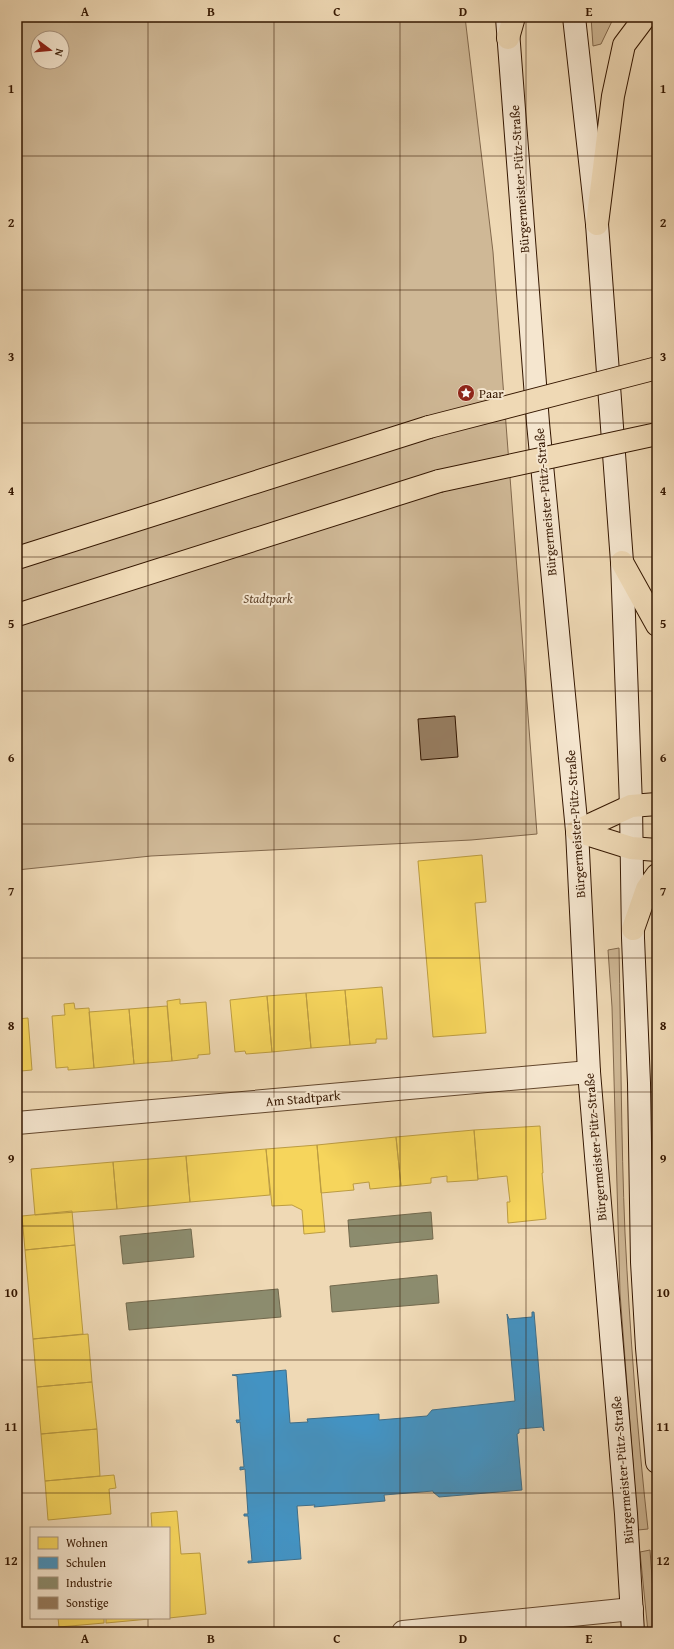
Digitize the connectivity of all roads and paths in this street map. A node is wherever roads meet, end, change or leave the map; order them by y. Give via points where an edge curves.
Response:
1 (514, 17) edge
2 (574, 17) edge
3 (645, 17) edge
4 (507, 27) edge
5 (597, 224) junction
6 (657, 368) edge
7 (657, 434) edge
8 (17, 558) edge
9 (622, 562) junction
10 (17, 615) edge
11 (657, 625) edge
12 (657, 804) edge
13 (630, 806) junction
14 (577, 831) junction
15 (631, 848) junction
16 (657, 850) edge
17 (657, 875) edge
18 (633, 929) junction
19 (589, 1072) junction
20 (17, 1123) edge
21 (657, 1462) edge
22 (632, 1610) junction
23 (402, 1632) edge
24 (633, 1632) edge

1 - 4 highway
2 - 5 main road
3 - 5 highway via 624,45 613,96
4 - 14 main road, Bürgermeister-Pütz-Straße via 538,423
5 - 9 main road
6 - 8 highway, bridge via 429,427
7 - 10 highway, bridge via 439,481
9 - 11 highway
9 - 13 main road
12 - 13 highway
13 - 14 highway
13 - 15 main road
14 - 15 highway
14 - 19 main road, Bürgermeister-Pütz-Straße
15 - 16 highway
15 - 18 main road
17 - 18 highway via 647,889
18 - 21 main road via 642,1262
19 - 20 main road, Am Stadtpark
19 - 22 main road, Bürgermeister-Pütz-Straße
22 - 23 main road
22 - 24 main road, Bürgermeister-Pütz-Straße

